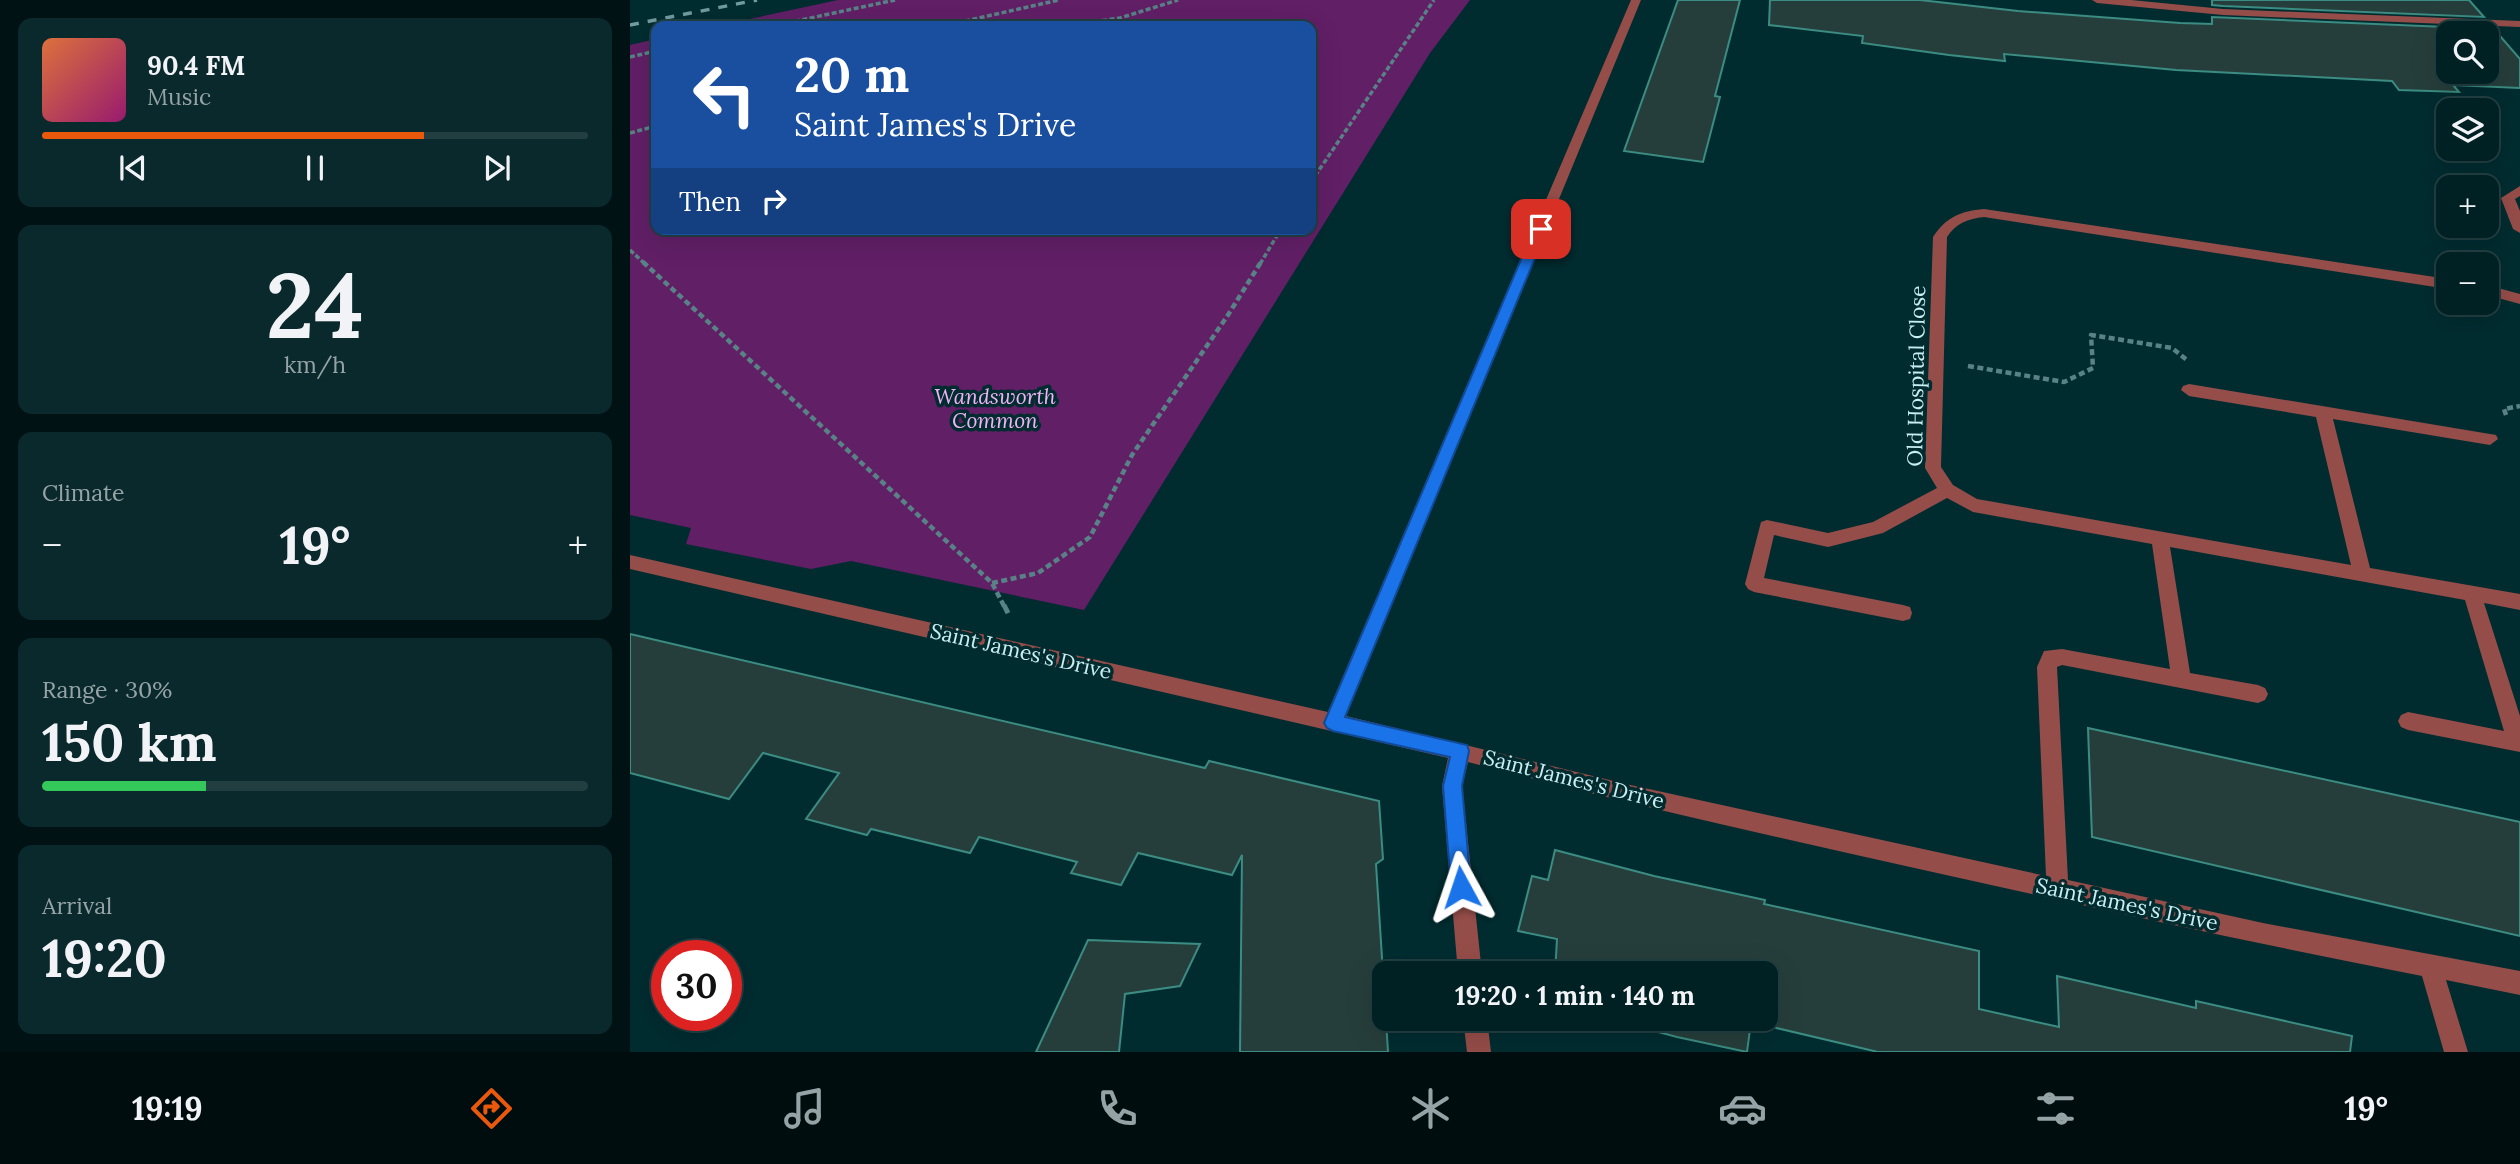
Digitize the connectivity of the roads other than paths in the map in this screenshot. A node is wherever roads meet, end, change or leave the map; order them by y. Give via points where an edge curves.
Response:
1 (1636, 0) edge
2 (2097, 0) edge
3 (2514, 24) edge
4 (2520, 38) edge
5 (2520, 190) edge
6 (2520, 229) edge
7 (2436, 282) edge
8 (2499, 293) edge
9 (2520, 299) edge
10 (2189, 390) road end
11 (2323, 411) junction
12 (2490, 439) dead end
13 (1947, 490) junction
14 (2160, 540) junction
15 (630, 562) edge
16 (2363, 576) junction
17 (2472, 593) junction
18 (2520, 602) edge
19 (1903, 613) dead end
20 (2181, 680) junction
21 (2258, 694) dead end
22 (2408, 721) dead end
23 (1333, 723) junction
24 (2519, 742) edge
25 (1460, 751) junction
26 (2058, 890) junction
27 (1469, 961) edge
28 (2431, 968) junction
29 (2520, 983) edge
30 (1477, 1031) edge
31 (1479, 1052) edge
32 (2456, 1052) edge

1 - 23 street
2 - 3 street via 2223,12
3 - 4 street
5 - 6 street via 2508,198
7 - 13 street, Old Hospital Close via 1984,213 1967,215 1946,225 1940,237 1932,461 1935,475
8 - 9 street
10 - 11 street
11 - 12 street
11 - 16 street
13 - 14 street, Old Hospital Close via 1973,505
13 - 19 street via 1877,528 1828,540 1767,527 1754,584
14 - 16 street, Old Hospital Close
14 - 20 street
15 - 23 street, Saint James's Drive
16 - 17 street, Old Hospital Close
17 - 18 street, Old Hospital Close
17 - 24 street
20 - 21 street
20 - 26 street via 2051,657 2046,676
22 - 24 street
23 - 25 street, Saint James's Drive
25 - 26 street, Saint James's Drive via 1626,794
25 - 27 street via 1452,786
26 - 28 street, Saint James's Drive
28 - 29 street, Saint James's Drive
28 - 32 street
30 - 31 street

